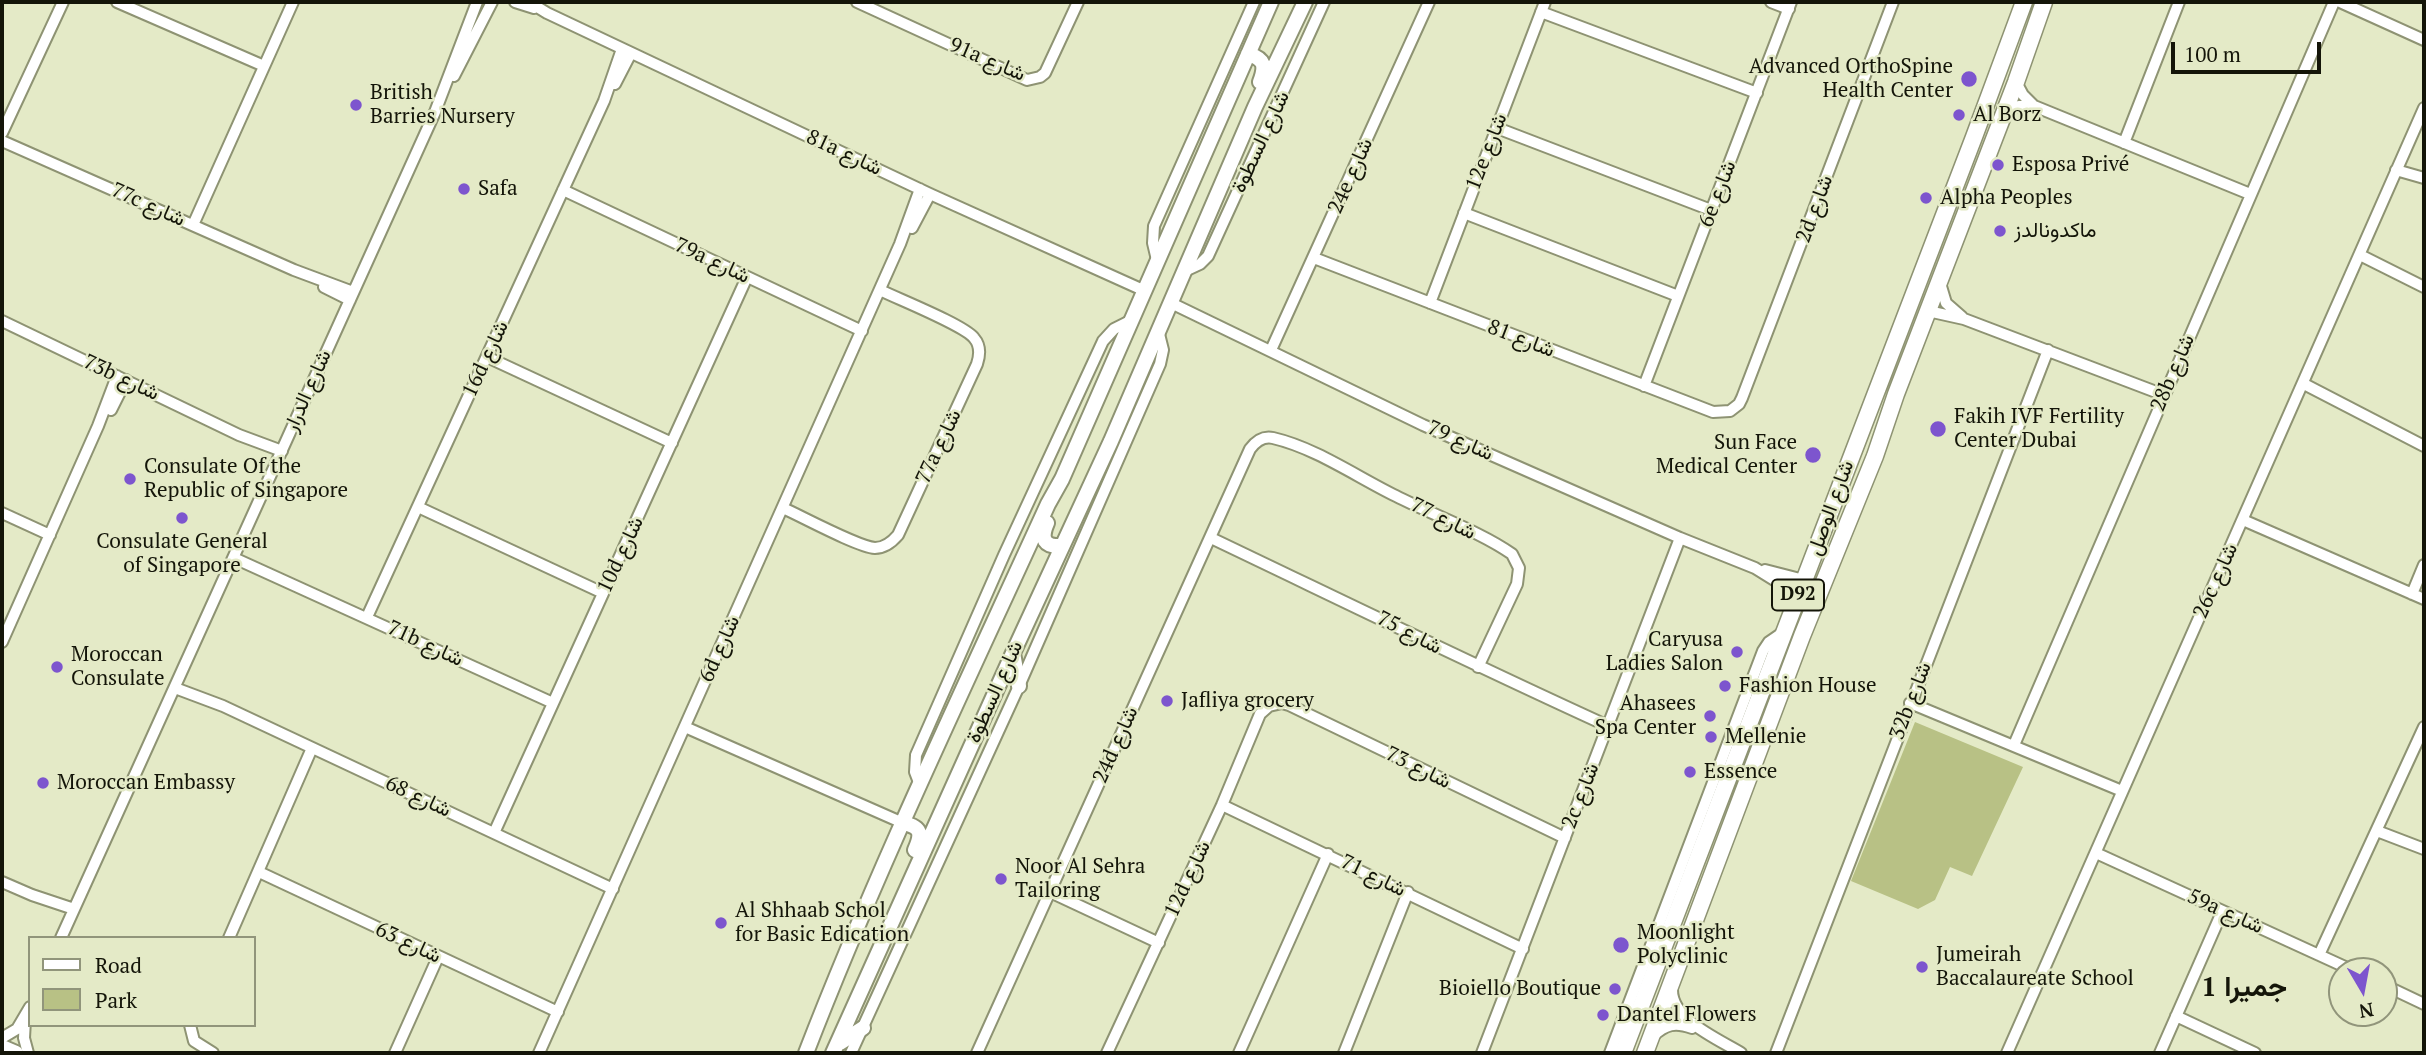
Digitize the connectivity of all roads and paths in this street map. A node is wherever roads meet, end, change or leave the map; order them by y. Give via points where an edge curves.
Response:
1 (63, 2) edge
2 (117, 2) edge
3 (293, 2) edge
4 (477, 2) edge
5 (492, 2) edge
6 (515, 2) edge
7 (529, 2) edge
8 (857, 2) edge
9 (1078, 2) edge
10 (1254, 2) edge
11 (1271, 2) edge
12 (1305, 2) edge
13 (1324, 2) edge
14 (1429, 2) edge
15 (1771, 2) edge
16 (1893, 2) edge
17 (2024, 2) edge
18 (2044, 2) edge
19 (2179, 2) edge
20 (2334, 2) edge
21 (2340, 2) edge
22 (1790, 5) edge
23 (1543, 7) edge
24 (547, 13) junction
25 (2424, 40) edge
26 (626, 51) junction
27 (1248, 54) junction
28 (264, 66) junction
29 (2016, 82) junction
30 (1757, 93) junction
31 (2034, 106) junction
32 (1255, 107) junction
33 (2424, 108) edge
34 (2005, 111) junction
35 (435, 112) junction
36 (1497, 128) junction
37 (2, 134) edge
38 (1975, 137) junction
39 (2, 141) edge
40 (2124, 143) junction
41 (2396, 170) junction
42 (2424, 178) edge
43 (563, 190) junction
44 (925, 191) junction
45 (2250, 194) junction
46 (1711, 210) junction
47 (1464, 213) junction
48 (192, 225) junction
49 (2360, 255) junction
50 (1314, 258) junction
51 (1157, 260) junction
52 (1185, 271) junction
53 (747, 277) junction
54 (1940, 283) junction
55 (2424, 287) edge
56 (880, 290) junction
57 (1143, 290) junction
58 (351, 296) junction
59 (1678, 296) junction
60 (1171, 303) junction
61 (1430, 303) junction
62 (1928, 311) junction
63 (1964, 319) junction
64 (2, 321) edge
65 (1129, 321) junction
66 (1158, 330) junction
67 (862, 331) junction
68 (1271, 350) junction
69 (2048, 350) junction
70 (487, 357) junction
71 (122, 378) junction
72 (2304, 384) junction
73 (1644, 386) junction
74 (2164, 395) junction
75 (1730, 411) joint
76 (1260, 440) joint
77 (672, 443) junction
78 (2424, 446) edge
79 (280, 455) junction
80 (1062, 479) junction
81 (418, 507) junction
82 (783, 508) junction
83 (2, 513) edge
84 (2243, 520) junction
85 (50, 535) junction
86 (1210, 538) junction
87 (1679, 538) junction
88 (1062, 546) junction
89 (235, 555) junction
90 (2424, 565) edge
91 (1755, 568) junction
92 (1804, 580) junction
93 (603, 593) junction
94 (2412, 594) junction
95 (2424, 599) edge
96 (1792, 611) junction
97 (367, 617) junction
98 (1785, 631) junction
99 (1802, 636) junction
100 (2, 642) edge
101 (1013, 653) junction
102 (1478, 667) junction
103 (177, 685) junction
104 (1018, 686) junction
105 (553, 703) junction
106 (1910, 703) junction
107 (1269, 706) joint
108 (1608, 726) junction
109 (685, 727) junction
110 (2424, 727) edge
111 (2014, 746) junction
112 (312, 748) junction
113 (920, 785) junction
114 (2122, 791) junction
115 (1222, 805) junction
116 (903, 823) junction
117 (2377, 831) junction
118 (494, 833) junction
119 (1565, 838) junction
120 (2424, 849) edge
121 (2095, 853) junction
122 (1328, 854) junction
123 (259, 872) junction
124 (2, 882) edge
125 (910, 882) junction
126 (613, 889) junction
127 (1050, 892) junction
128 (1408, 892) junction
129 (2222, 912) junction
130 (72, 913) junction
131 (62, 936) edge
132 (230, 936) edge
133 (1159, 943) junction
134 (1522, 949) junction
135 (2319, 955) junction
136 (438, 957) junction
137 (2328, 959) edge
138 (1672, 978) junction
139 (2398, 992) edge
140 (2424, 1004) edge
141 (27, 1012) edge
142 (558, 1012) junction
143 (2176, 1016) junction
144 (1637, 1018) junction
145 (190, 1027) edge
146 (863, 1028) junction
147 (1708, 1033) junction
148 (2, 1038) edge
149 (2, 1047) edge
150 (1648, 1047) edge
151 (834, 1052) edge
152 (16, 1053) edge
153 (29, 1053) edge
154 (213, 1053) edge
155 (395, 1053) edge
156 (539, 1053) edge
157 (806, 1053) edge
158 (851, 1053) edge
159 (977, 1053) edge
160 (1107, 1053) edge
161 (1239, 1053) edge
162 (1344, 1053) edge
163 (1482, 1053) edge
164 (1610, 1053) edge
165 (1623, 1053) edge
166 (1632, 1053) edge
167 (1741, 1053) edge
168 (1776, 1053) edge
169 (2007, 1053) edge
170 (2160, 1053) edge
171 (2255, 1053) edge

1 - 37 street
2 - 28 street
3 - 28 street
4 - 35 street, شارع الدرار
5 - 35 street, شارع الدرار
6 - 24 street, 81a شارع
7 - 24 street, 81a شارع
8 - 9 street, 91a شارع via 1033,80 1045,73
10 - 51 street, شارع السطوة via 1154,226
11 - 27 main road, شارع السطوة
12 - 32 main road, شارع السطوة
13 - 52 street, شارع السطوة via 1208,256
14 - 50 street, 24e شارع
15 - 22 street
16 - 75 street, 2d شارع via 1740,404
17 - 38 main road, شارع الوصل / D92
18 - 29 main road, شارع الوصل / D92
19 - 40 street
20 - 45 street, 28b شارع
21 - 25 street
22 - 30 street, 6e شارع
23 - 30 street
23 - 36 street, 12e شارع
24 - 26 street, 81a شارع
26 - 43 street, 16d شارع via 614,88
26 - 44 street, 81a شارع
27 - 32 main road via 1258,56 1265,65
27 - 51 main road, شارع السطوة
28 - 48 street
29 - 31 street
29 - 34 main road, شارع الوصل / D92
30 - 46 street, 6e شارع
31 - 34 street
31 - 40 street
32 - 52 main road, شارع السطوة
33 - 41 street, 26c شارع
34 - 54 main road, شارع الوصل / D92
35 - 58 street, شارع الدرار
36 - 46 street
36 - 47 street, 12e شارع
38 - 62 main road via 1921,299
38 - 92 main road, شارع الوصل / D92
39 - 48 street, 77c شارع
40 - 45 street
41 - 42 street
41 - 49 street, 26c شارع
43 - 53 street, 79a شارع
43 - 70 street, 16d شارع
44 - 56 street, 6d شارع
44 - 57 street, 81a شارع
45 - 74 street, 28b شارع
46 - 59 street, 6e شارع
47 - 59 street
47 - 61 street, 12e شارع
48 - 58 street, 77c شارع
49 - 55 street
49 - 72 street, 26c شارع
50 - 61 street, شارع 81
50 - 68 street, 24e شارع
51 - 57 main road, شارع السطوة
52 - 60 main road, شارع السطوة
53 - 67 street, 79a شارع
53 - 77 street, 10d شارع
54 - 62 main road, شارع الوصل / D92
54 - 63 street via 1946,303
56 - 67 street, 6d شارع
56 - 82 street, 77a شارع via 967,331 980,351 977,364 892,542 866,546
57 - 65 main road, شارع السطوة
58 - 79 street, شارع الدرار
59 - 73 street, 6e شارع
60 - 66 main road, شارع السطوة
60 - 68 street, شارع 79
61 - 73 street, شارع 81
62 - 63 street
62 - 99 main road, شارع الوصل / D92
63 - 69 street
64 - 71 street, 73b شارع
65 - 80 main road, شارع السطوة
65 - 113 street, شارع السطوة via 1103,341 1001,562 916,755
66 - 88 main road, شارع السطوة
66 - 104 street, شارع السطوة via 1163,350 1160,364
67 - 82 street, 6d شارع
68 - 87 street, شارع 79 via 1423,425
69 - 74 street
69 - 106 street, 32b شارع
70 - 77 street
70 - 81 street, 16d شارع
71 - 79 street, 73b شارع
71 - 85 street
72 - 78 street
72 - 84 street, 26c شارع
73 - 75 street, شارع 81 via 1713,412
74 - 111 street, 28b شارع
76 - 86 street, 24d شارع via 1250,449
76 - 102 street, شارع 77 via 1273,438 1357,474 1512,554 1519,576
77 - 93 street, 10d شارع
79 - 89 street, شارع الدرار
80 - 88 main road via 1043,535 1047,544
80 - 113 main road, شارع السطوة
81 - 93 street
81 - 97 street, 16d شارع
82 - 109 street, 6d شارع
83 - 85 street
84 - 94 street
84 - 114 street, 26c شارع
85 - 100 street
86 - 102 street, شارع 75
86 - 127 street, 24d شارع
87 - 91 street, شارع 79
87 - 108 street, 2c شارع
88 - 101 main road, شارع السطوة
89 - 97 street, 71b شارع
89 - 103 street, شارع الدرار
90 - 94 street
91 - 92 street, شارع 79
91 - 96 street, شارع 79 via 1784,586
92 - 96 main road, شارع الوصل / D92
92 - 99 main road via 1812,589 1801,622
93 - 105 street, 10d شارع
94 - 95 street
96 - 98 main road, شارع الوصل / D92
97 - 105 street, 71b شارع
98 - 144 main road, شارع الوصل / D92
98 - 164 street via 1763,651
99 - 138 main road, شارع الوصل / D92
101 - 104 main road
101 - 125 main road, شارع السطوة
102 - 108 street, شارع 75
103 - 112 street, شارع 68
103 - 130 street, شارع الدرار
104 - 146 street, شارع السطوة
105 - 118 street, 10d شارع
106 - 111 street
106 - 168 street, 32b شارع
107 - 115 street, 12d شارع via 1260,714
107 - 119 street, شارع 73 via 1289,705
108 - 119 street, 2c شارع
109 - 116 street
109 - 126 street, 6d شارع
110 - 117 street
111 - 114 street
112 - 118 street, شارع 68
112 - 123 street
113 - 116 main road, شارع السطوة
114 - 121 street, 26c شارع
115 - 122 street, شارع 71
115 - 133 street, 12d شارع
116 - 125 main road via 917,827 921,836 909,864
116 - 157 main road, شارع السطوة
117 - 120 street
117 - 135 street
118 - 126 street, شارع 68
119 - 134 street, 2c شارع
121 - 129 street, 59a شارع
121 - 169 street, 26c شارع
122 - 128 street, شارع 71
122 - 161 street
123 - 132 street
123 - 136 street, شارع 63
124 - 130 street
125 - 151 main road, شارع السطوة
126 - 142 street, 6d شارع
127 - 133 street
127 - 159 street, 24d شارع
128 - 134 street, شارع 71
128 - 162 street
129 - 135 street, 59a شارع
129 - 143 street
130 - 131 street, شارع الدرار
133 - 160 street, 12d شارع
134 - 163 street, 2c شارع
135 - 137 street, 59a شارع
136 - 142 street, شارع 63
136 - 155 street
138 - 147 street via 1674,1007
138 - 150 main road, شارع الوصل / D92
139 - 140 street
141 - 148 street via 15,1031
141 - 153 street via 24,1038
142 - 156 street, 6d شارع
143 - 170 street
143 - 171 street
144 - 165 main road, شارع الوصل / D92
144 - 166 main road
145 - 154 street via 194,1041
146 - 151 main road
146 - 158 street, شارع السطوة
147 - 150 street via 1674,1024 1664,1027
147 - 167 street
149 - 152 main road

